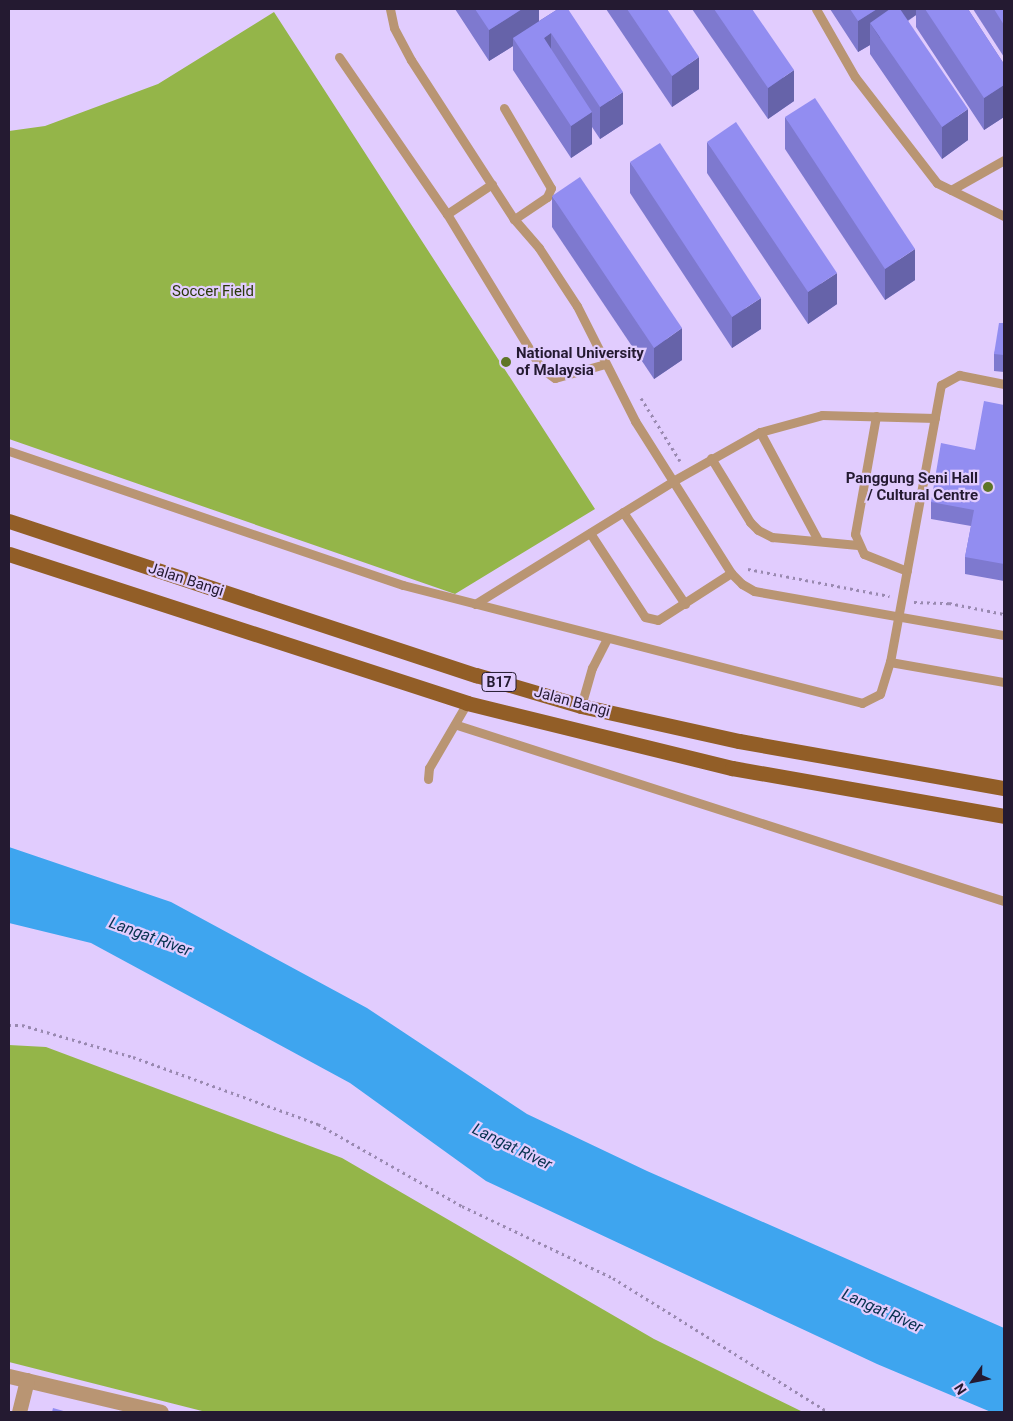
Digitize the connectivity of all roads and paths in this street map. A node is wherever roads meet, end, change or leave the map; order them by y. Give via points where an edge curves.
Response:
1 (390, 9) edge
2 (816, 9) edge
3 (338, 57) dead end
4 (504, 108) dead end
5 (1004, 160) edge
6 (492, 184) junction
7 (951, 190) junction
8 (446, 214) junction
9 (1004, 216) edge
10 (514, 219) junction
11 (605, 364) junction
12 (1004, 384) edge
13 (640, 396) dead end
14 (876, 416) junction
15 (934, 418) junction
16 (760, 432) junction
17 (9, 451) edge
18 (710, 458) junction
19 (686, 473) junction
20 (673, 481) junction
21 (623, 512) junction
22 (9, 522) edge
23 (590, 533) junction
24 (818, 540) junction
25 (858, 545) junction
26 (9, 554) edge
27 (744, 568) dead end
28 (906, 571) junction
29 (731, 573) junction
30 (902, 598) junction
31 (476, 604) junction
32 (684, 604) junction
33 (1004, 614) edge
34 (899, 615) junction
35 (1004, 635) edge
36 (606, 640) junction
37 (890, 662) junction
38 (1004, 682) edge
39 (467, 703) junction
40 (581, 706) junction
41 (457, 725) junction
42 (428, 779) dead end
43 (1004, 788) edge
44 (1004, 816) edge
45 (1004, 901) edge
46 (9, 1025) edge
47 (9, 1376) edge
48 (28, 1380) junction
49 (19, 1412) edge
50 (162, 1412) edge
51 (828, 1412) edge

1 - 6 lane via 394,28 411,60
2 - 7 lane via 855,78 937,183
3 - 8 lane
4 - 10 lane via 551,188 547,197
5 - 7 lane
6 - 8 lane
6 - 10 lane
7 - 9 lane
8 - 11 lane via 541,368 555,378
10 - 11 lane via 539,248 576,306
11 - 20 lane via 635,421
12 - 15 lane via 959,375 951,377 941,385
13 - 19 path
14 - 15 lane
14 - 16 lane via 822,415
14 - 25 lane via 855,534
15 - 28 lane
16 - 18 lane
16 - 24 lane
17 - 31 lane via 404,585
18 - 19 lane
18 - 24 lane via 758,530 772,537
19 - 20 lane
20 - 21 lane
20 - 29 lane
21 - 23 lane
21 - 32 lane
22 - 40 main road, Jalan Bangi / B17 via 476,675
23 - 31 lane
23 - 32 lane via 645,617 658,620
24 - 25 lane
25 - 28 lane via 872,559
26 - 39 main road, Jalan Bangi / B17
27 - 30 path
28 - 30 lane
29 - 32 lane
29 - 34 lane via 754,591
30 - 33 path
30 - 34 lane
31 - 36 lane
34 - 35 lane
34 - 37 lane
36 - 37 lane via 862,703 880,694
36 - 40 lane via 592,668
37 - 38 lane
39 - 41 lane
39 - 44 main road, Jalan Bangi / B17 via 732,768
40 - 43 main road, Jalan Bangi / B17 via 739,741
41 - 42 lane via 429,768
41 - 45 lane
46 - 51 path via 22,1024 133,1057 318,1124 462,1206 613,1278
47 - 48 street
48 - 49 street
48 - 50 street

